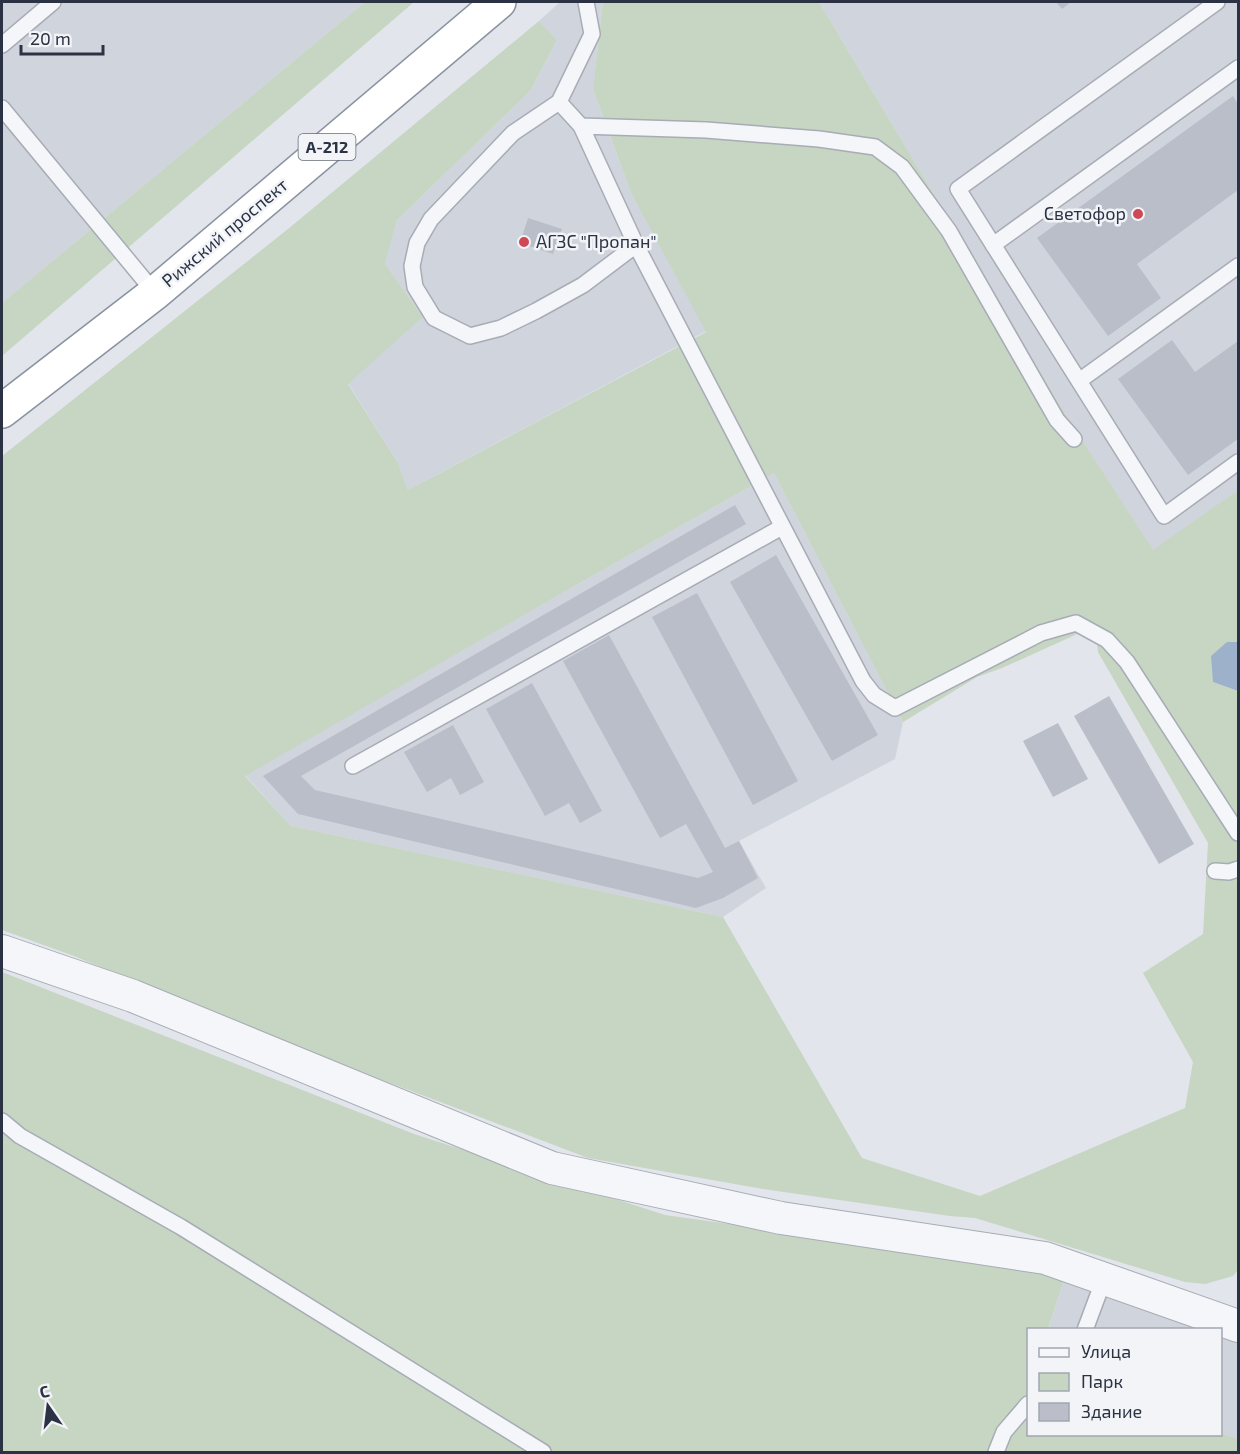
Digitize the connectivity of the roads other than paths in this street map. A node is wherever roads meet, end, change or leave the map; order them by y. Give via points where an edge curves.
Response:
1 (53, 2) edge
2 (499, 2) edge
3 (586, 2) edge
4 (1217, 2) edge
5 (2, 45) edge
6 (1239, 68) edge
7 (559, 102) junction
8 (2, 108) edge
9 (581, 126) junction
10 (636, 245) junction
11 (993, 245) junction
12 (1239, 266) edge
13 (155, 293) junction
14 (1079, 381) junction
15 (2, 411) edge
16 (1074, 439) dead end
17 (1239, 462) edge
18 (782, 527) junction
19 (353, 766) dead end
20 (1239, 833) edge
21 (1239, 869) edge
22 (1215, 870) dead end
23 (2, 951) edge
24 (2, 1120) edge
25 (1104, 1279) junction
26 (1237, 1324) edge
27 (1085, 1328) edge
28 (1027, 1406) edge
29 (543, 1452) edge
30 (996, 1452) edge

1 - 5 lane
2 - 13 highway, Рижский проспект / А-212
3 - 7 lane via 592,33
4 - 11 lane via 958,189
6 - 11 lane
7 - 9 lane
7 - 10 lane via 513,133 431,219 417,243 412,266 415,287 434,318 470,336 501,328 545,306 583,285
8 - 13 lane
9 - 10 lane
9 - 16 lane via 706,130 875,147 902,167 949,231 1058,420
10 - 18 lane
11 - 14 lane
12 - 14 lane
13 - 15 highway, Рижский проспект / А-212
14 - 17 lane via 1164,516
18 - 19 lane
18 - 20 lane via 874,695 895,708 1041,633 1076,623 1107,640 1127,662
21 - 22 lane
23 - 25 street via 133,996 552,1168 781,1218 1045,1258
24 - 29 lane via 20,1136 181,1227
25 - 26 street
25 - 27 lane
28 - 30 lane via 1004,1432

